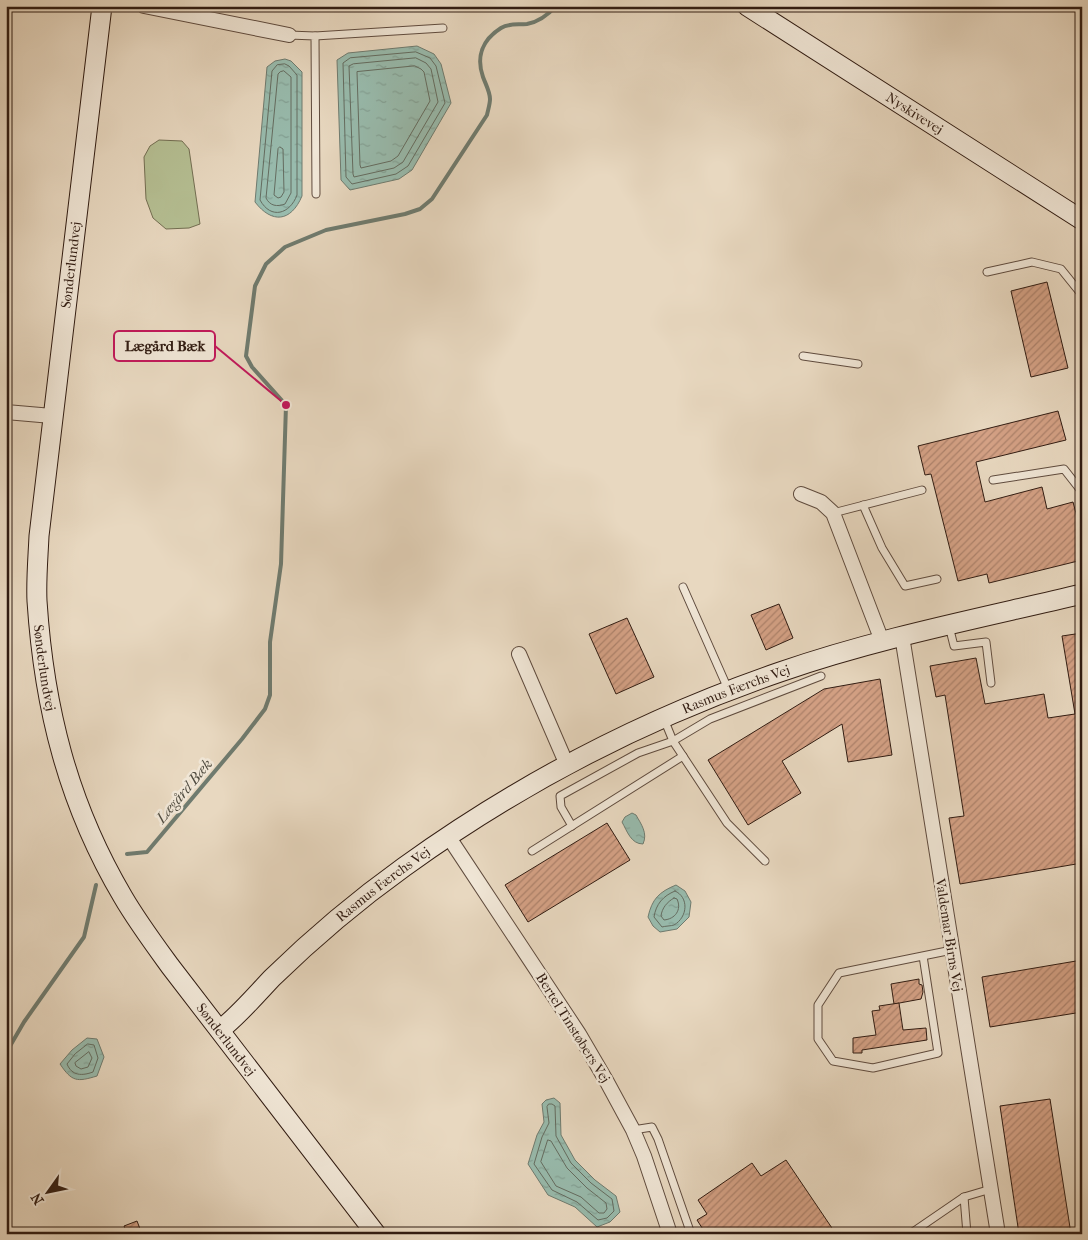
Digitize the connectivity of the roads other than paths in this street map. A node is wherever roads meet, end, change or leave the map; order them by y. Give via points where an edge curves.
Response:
1 (102, 6) edge
2 (144, 6) edge
3 (747, 6) edge
4 (443, 28) dead end
5 (289, 36) joint
6 (315, 36) junction
7 (316, 194) dead end
8 (1082, 220) edge
9 (987, 272) dead end
10 (1082, 295) edge
11 (803, 356) dead end
12 (858, 364) dead end
13 (6, 412) edge
14 (52, 416) junction
15 (993, 480) dead end
16 (922, 490) dead end
17 (1082, 492) edge
18 (801, 494) dead end
19 (863, 505) junction
20 (833, 513) junction
21 (938, 580) dead end
22 (684, 587) dead end
23 (1082, 594) edge
24 (949, 625) junction
25 (902, 636) junction
26 (882, 641) junction
27 (519, 654) dead end
28 (821, 676) dead end
29 (991, 683) dead end
30 (729, 690) junction
31 (664, 719) junction
32 (673, 741) junction
33 (683, 756) junction
34 (567, 765) junction
35 (572, 826) junction
36 (448, 836) junction
37 (532, 851) dead end
38 (765, 862) dead end
39 (952, 950) junction
40 (923, 956) junction
41 (220, 1030) junction
42 (633, 1130) junction
43 (991, 1189) junction
44 (964, 1197) junction
45 (376, 1234) edge
46 (670, 1234) edge
47 (691, 1234) edge
48 (910, 1234) edge
49 (967, 1234) edge
50 (998, 1234) edge

1 - 14 street, Sønderlundvej
2 - 5 street
3 - 8 street, Nyskivevej
4 - 6 lane
5 - 6 lane
6 - 7 lane
9 - 10 lane via 1032,262 1061,269
11 - 12 lane
13 - 14 street
14 - 41 street, Sønderlundvej via 38,536 37,599 44,672 56,737 90,833 115,882 153,943
15 - 17 lane via 1064,469
16 - 19 lane
18 - 20 street via 821,502
19 - 20 lane
19 - 21 lane via 882,548 905,586
20 - 26 street
22 - 30 lane
23 - 24 street, Rasmus Færchs Vej
24 - 25 street, Rasmus Færchs Vej
24 - 29 lane via 954,646 986,642
25 - 26 street, Rasmus Færchs Vej
25 - 39 street, Valdemar Birns Vej
26 - 30 street, Rasmus Færchs Vej
27 - 34 street
28 - 32 lane via 710,719
30 - 31 street, Rasmus Færchs Vej
31 - 32 lane
31 - 34 street, Rasmus Færchs Vej
32 - 33 lane
32 - 35 lane via 638,753 560,796 561,807
33 - 35 lane
33 - 38 lane via 727,823
34 - 36 street, Rasmus Færchs Vej
35 - 37 lane
36 - 41 street, Rasmus Færchs Vej via 352,907 272,978
36 - 42 street, Bertel Tinstøbers Vej via 579,1034
39 - 40 lane
39 - 43 street, Valdemar Birns Vej
40 - 40 lane via 839,973 818,1005 818,1039 833,1061 873,1068 938,1054
41 - 45 street, Sønderlundvej
42 - 46 street, Bertel Tinstøbers Vej
42 - 47 lane via 652,1127
43 - 44 lane
43 - 50 street, Valdemar Birns Vej
44 - 48 lane
44 - 49 lane

